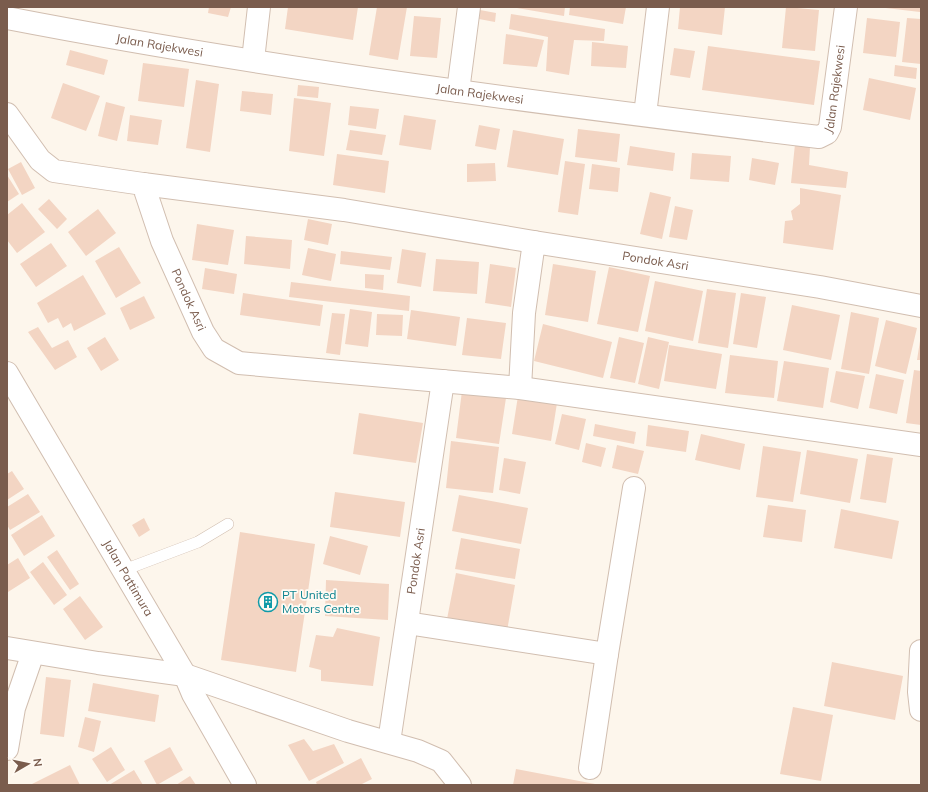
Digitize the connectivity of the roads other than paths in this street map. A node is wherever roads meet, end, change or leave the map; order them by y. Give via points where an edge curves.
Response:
1 (259, 7) edge
2 (468, 7) edge
3 (658, 7) edge
4 (846, 7) edge
5 (7, 18) edge
6 (253, 60) junction
7 (458, 91) junction
8 (7, 114) edge
9 (645, 115) junction
10 (143, 184) junction
11 (534, 242) junction
12 (921, 306) edge
13 (7, 372) edge
14 (443, 382) junction
15 (520, 388) junction
16 (921, 445) edge
17 (634, 488) dead end
18 (228, 524) dead end
19 (124, 570) junction
20 (407, 623) junction
21 (7, 648) edge
22 (921, 651) edge
23 (33, 653) junction
24 (607, 654) junction
25 (185, 675) junction
26 (921, 710) edge
27 (389, 742) junction
28 (7, 749) edge
29 (590, 768) dead end
30 (245, 785) edge
31 (460, 785) edge

1 - 6 street
2 - 7 street
3 - 9 street
4 - 9 street, Jalan Rajekwesi via 830,127 823,136
5 - 6 street, Jalan Rajekwesi via 159,47
6 - 7 street, Jalan Rajekwesi
7 - 9 street, Jalan Rajekwesi
8 - 10 street via 40,160 54,171
10 - 11 street, Pondok Asri via 344,210
10 - 14 street, Pondok Asri via 162,241 203,332 214,349 223,356 239,363
11 - 12 street, Pondok Asri via 820,287
11 - 15 street via 524,313
13 - 19 street, Jalan Pattimura
14 - 15 street, Pondok Asri
14 - 20 street, Pondok Asri
15 - 16 street, Pondok Asri
17 - 24 street
18 - 19 lane via 198,542
19 - 25 street, Jalan Pattimura
20 - 24 street
20 - 27 street, Pondok Asri
21 - 23 street
22 - 26 street
23 - 25 street
23 - 28 street via 14,708
24 - 29 street
25 - 27 street via 348,731
25 - 30 street, Jalan Pattimura via 193,694
27 - 31 street via 441,761

